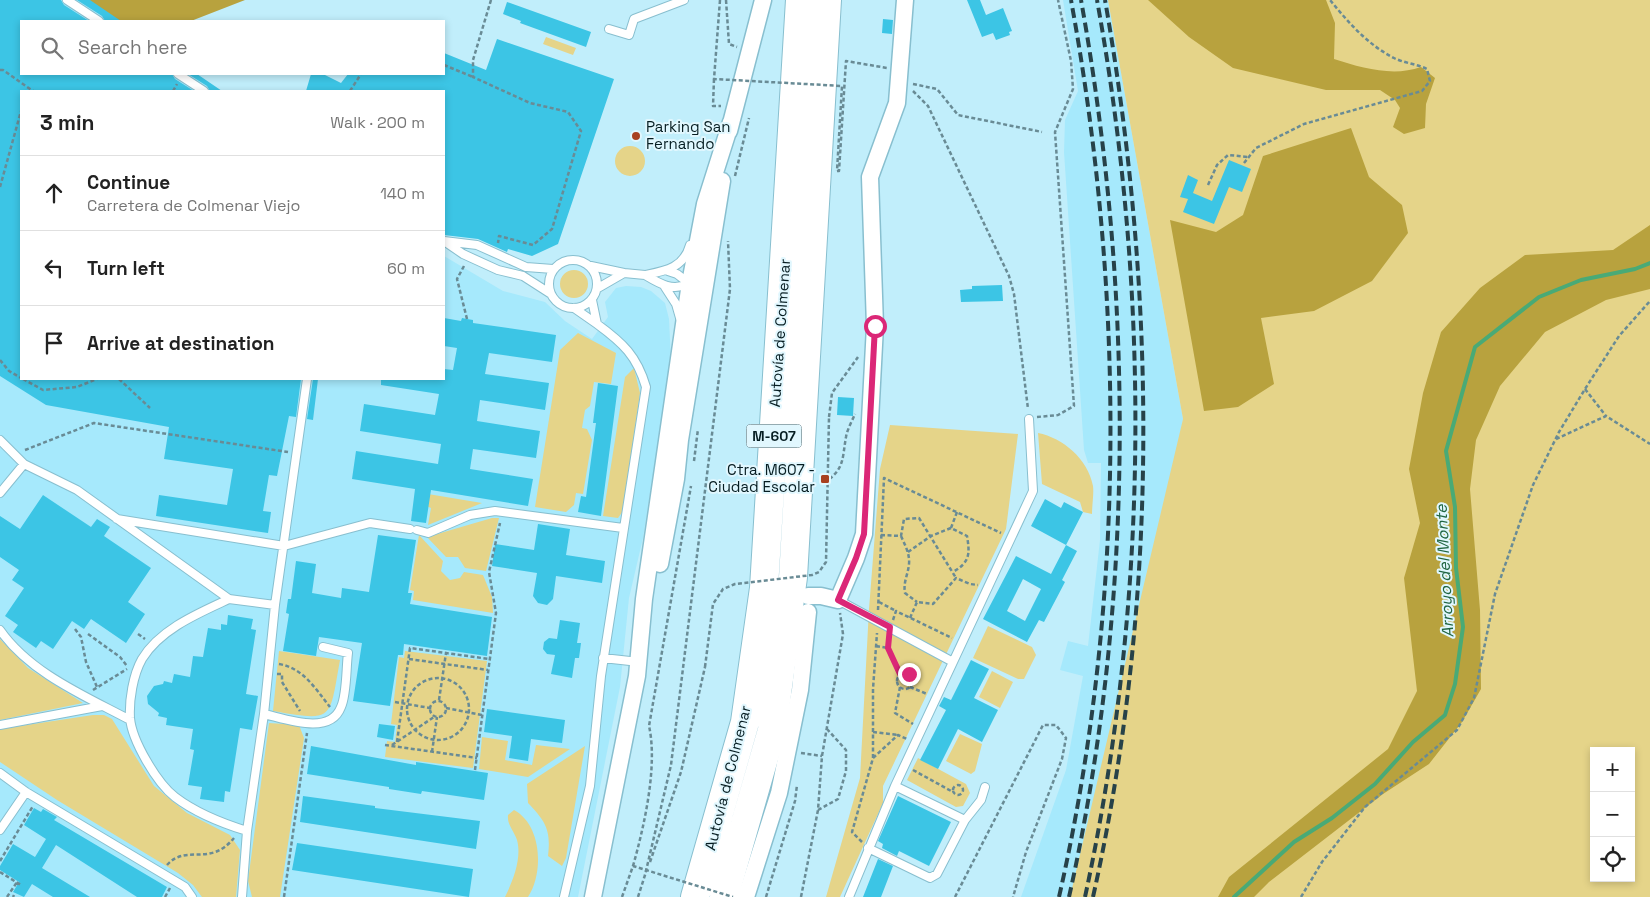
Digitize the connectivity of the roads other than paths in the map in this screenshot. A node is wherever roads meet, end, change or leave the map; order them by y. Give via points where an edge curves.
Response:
1 (67, 0) edge
2 (684, 0) edge
3 (763, 0) edge
4 (800, 0) edge
5 (827, 0) edge
6 (905, 0) edge
7 (97, 20) edge
8 (609, 29) dead end
9 (180, 75) edge
10 (202, 90) edge
11 (731, 122) junction
12 (705, 204) junction
13 (445, 241) edge
14 (445, 242) edge
15 (590, 266) junction
16 (553, 269) junction
17 (668, 271) junction
18 (624, 274) junction
19 (645, 275) junction
20 (695, 277) junction
21 (665, 287) junction
22 (598, 288) junction
23 (551, 294) junction
24 (809, 298) junction
25 (592, 300) junction
26 (696, 302) joint
27 (574, 308) junction
28 (596, 324) junction
29 (683, 332) junction
30 (307, 380) edge
31 (1030, 419) road end
32 (0, 440) edge
33 (680, 440) junction
34 (24, 464) junction
35 (0, 493) edge
36 (115, 519) junction
37 (622, 528) junction
38 (284, 546) junction
39 (229, 599) junction
40 (838, 600) junction
41 (808, 604) junction
42 (275, 605) junction
43 (0, 630) edge
44 (642, 639) junction
45 (323, 647) dead end
46 (603, 658) junction
47 (639, 662) junction
48 (953, 662) junction
49 (102, 706) junction
50 (264, 714) junction
51 (130, 720) junction
52 (0, 725) edge
53 (0, 772) edge
54 (894, 786) junction
55 (985, 787) dead end
56 (26, 792) junction
57 (965, 820) junction
58 (0, 830) edge
59 (247, 831) junction
60 (868, 848) junction
61 (192, 897) edge
62 (242, 897) edge
63 (564, 897) edge
64 (593, 897) edge
65 (696, 897) edge
66 (724, 897) edge
67 (746, 897) edge
68 (849, 897) edge

1 - 7 lane
2 - 8 lane via 634,19 629,35
3 - 11 street
4 - 65 highway, Autovía de Colmenar / M-607 via 764,588 745,722
5 - 24 highway, Autovía de Colmenar / M-607
6 - 40 street via 897,103 870,177 875,326 864,534
9 - 10 lane
11 - 12 street
11 - 20 street
11 - 33 street
12 - 17 lane via 696,215 688,252 677,267
12 - 20 street
13 - 16 lane via 477,245 526,267
14 - 23 lane via 468,257 523,276
15 - 16 lane via 584,261 567,260
15 - 18 lane
15 - 22 lane via 596,273
16 - 23 lane
17 - 19 lane
17 - 20 lane
18 - 19 lane
18 - 22 lane
19 - 21 lane
20 - 21 lane via 682,287
20 - 26 lane
20 - 29 street
21 - 29 lane via 676,304
22 - 25 lane
23 - 27 lane via 558,303
24 - 41 highway
24 - 66 highway, Autovía de Colmenar / M-607 via 793,577 773,721
25 - 27 lane
25 - 28 lane
26 - 33 street via 678,411
27 - 28 lane
28 - 37 lane via 637,360 646,387
29 - 44 street via 644,599
30 - 38 lane
31 - 48 lane via 1034,491
32 - 34 lane
33 - 44 street via 655,593
34 - 35 lane
34 - 36 lane via 77,490
36 - 38 lane
36 - 39 lane
37 - 38 lane via 495,511 470,515 428,533 370,523
37 - 46 lane
38 - 42 lane
39 - 42 lane
39 - 51 lane via 173,628 142,659 135,678
40 - 41 street via 821,596
40 - 48 lane
41 - 67 street via 800,690 779,793
42 - 50 lane
43 - 49 lane via 18,652
44 - 47 street
45 - 50 lane via 348,653 341,707 336,714 326,722 316,724
46 - 47 lane
46 - 63 lane via 590,786
47 - 64 street
48 - 54 lane
49 - 51 lane
49 - 52 lane
50 - 59 lane
51 - 59 lane via 154,773 174,796 224,824
53 - 56 lane
54 - 57 lane
54 - 60 lane
55 - 57 lane via 981,800
56 - 58 lane
56 - 61 lane via 185,887
57 - 60 lane via 937,874 930,878
59 - 62 lane
60 - 68 lane

